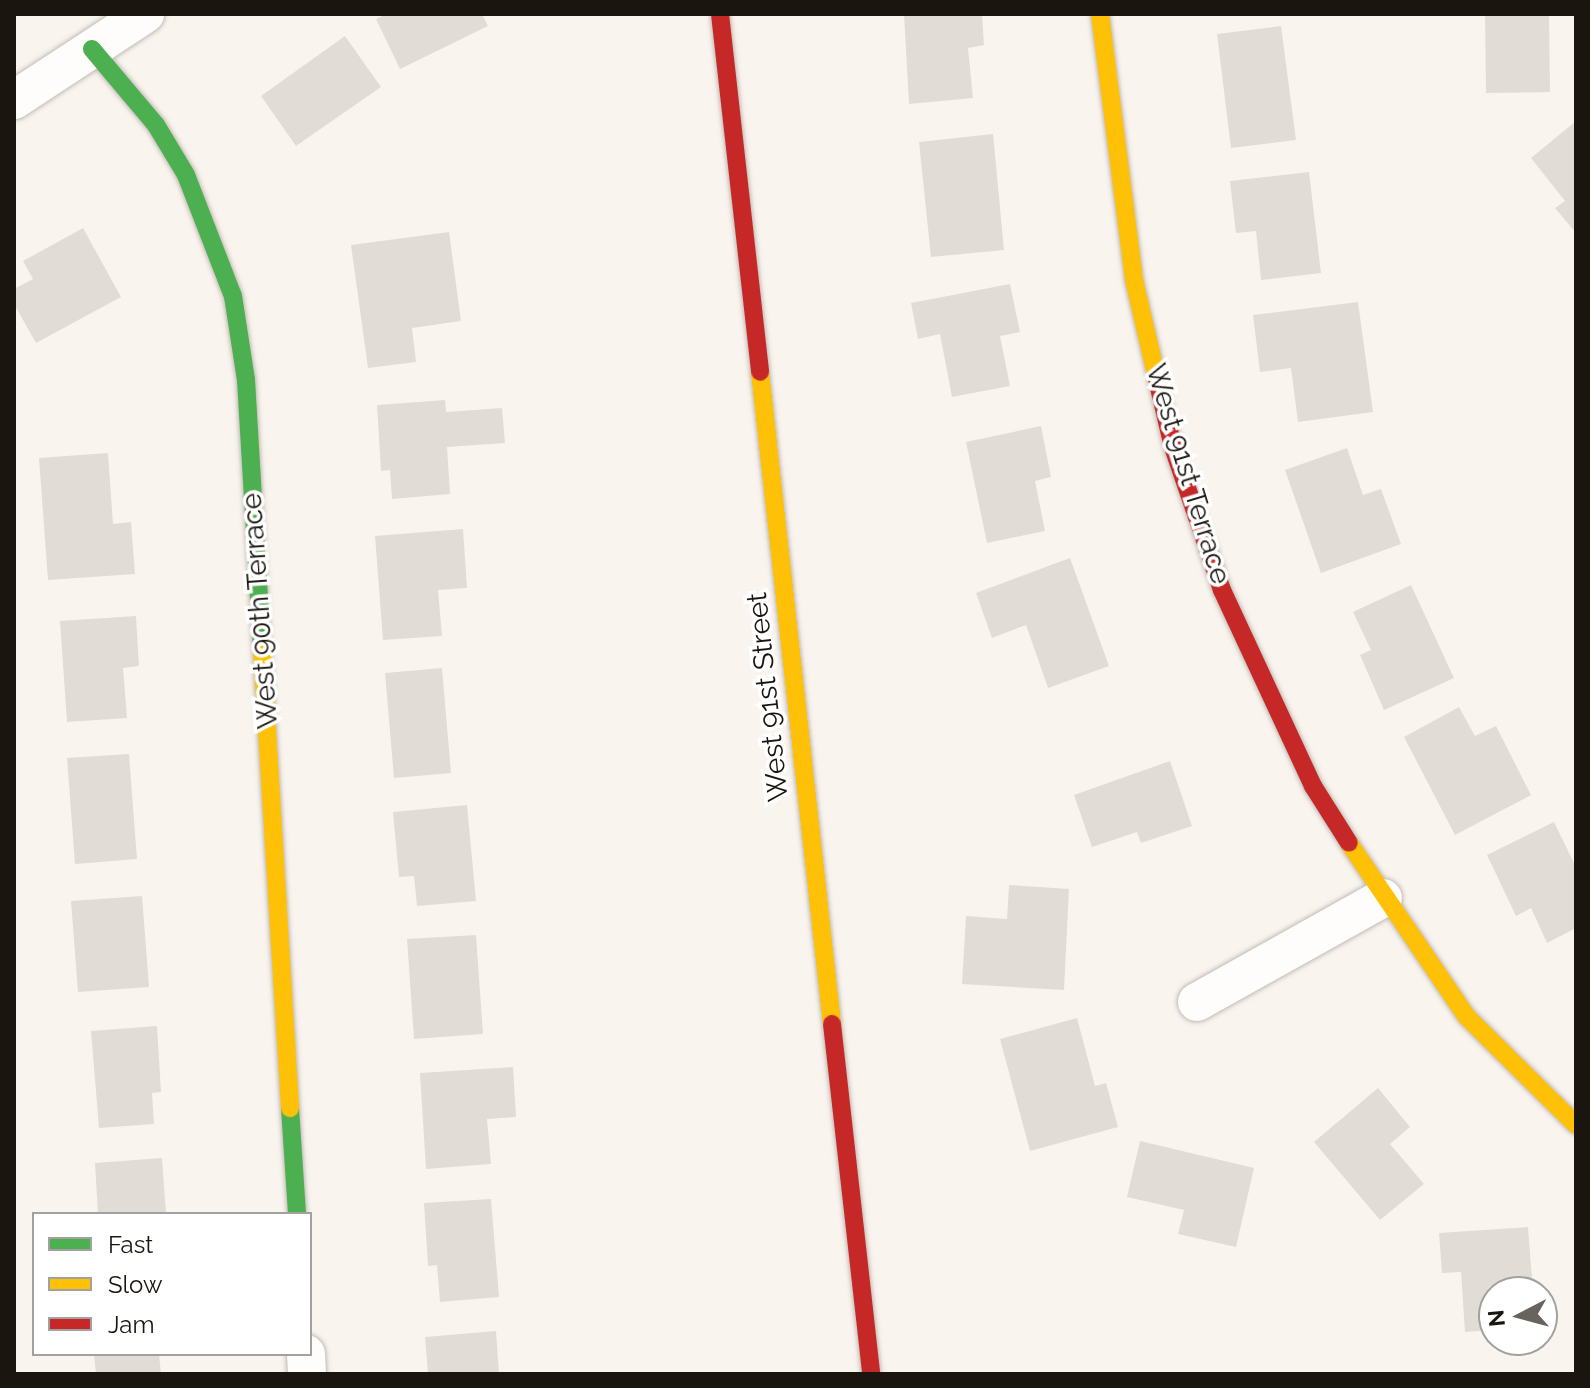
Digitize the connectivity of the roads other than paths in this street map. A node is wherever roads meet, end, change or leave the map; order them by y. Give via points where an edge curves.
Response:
1 (145, 14) edge
2 (720, 14) edge
3 (1100, 14) edge
4 (92, 49) junction
5 (14, 100) edge
6 (1383, 898) junction
7 (1197, 1002) dead end
8 (1576, 1125) edge
9 (297, 1212) edge
10 (871, 1374) edge

1 - 4 street
2 - 10 street, West 91st Street
3 - 6 street, West 91st Terrace via 1134,280 1173,447 1222,590 1291,744
4 - 5 street
4 - 9 street, West 90th Terrace via 156,125 186,175 233,296 246,380
6 - 7 street
6 - 8 street, West 91st Terrace via 1467,1017

